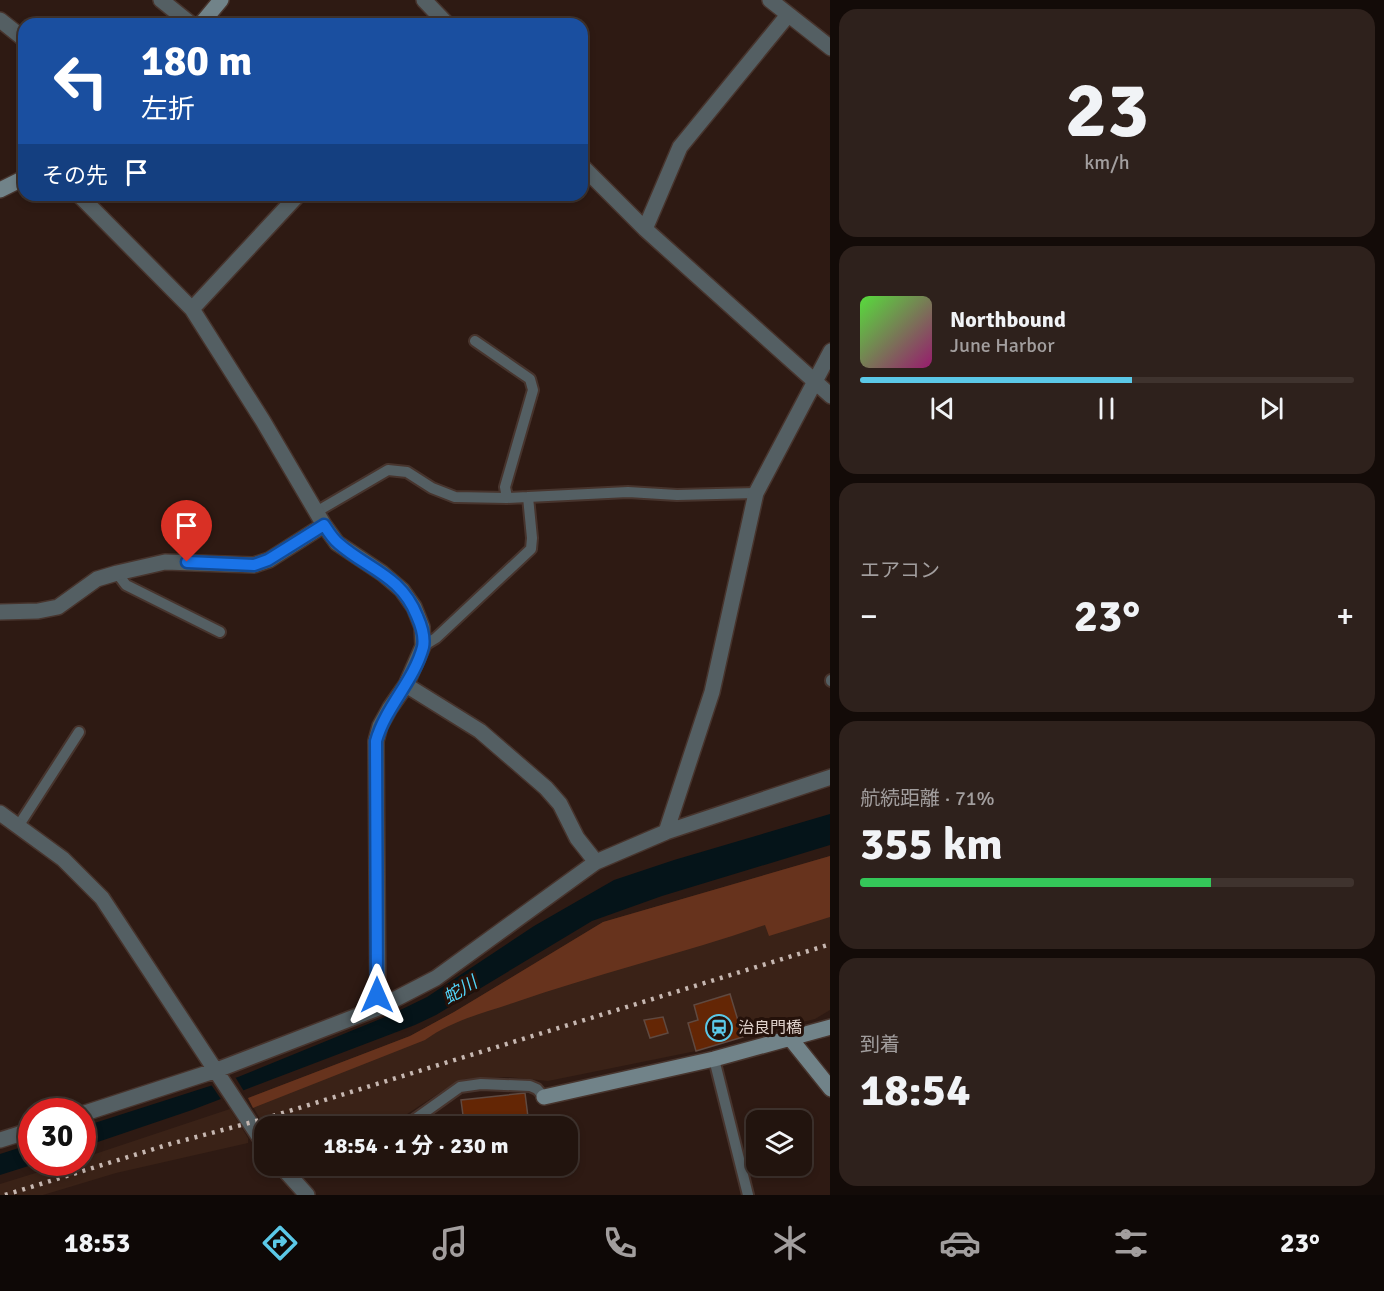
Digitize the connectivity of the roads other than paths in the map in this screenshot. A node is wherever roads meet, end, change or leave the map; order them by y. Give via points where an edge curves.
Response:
1 (160, 0) edge
2 (221, 0) edge
3 (424, 0) edge
4 (770, 0) edge
5 (788, 15) junction
6 (182, 18) edge
7 (206, 18) edge
8 (441, 18) edge
9 (0, 20) edge
10 (18, 34) edge
11 (830, 47) edge
12 (588, 172) edge
13 (18, 181) edge
14 (0, 190) edge
15 (85, 201) edge
16 (292, 201) edge
17 (645, 229) junction
18 (192, 309) junction
19 (475, 341) dead end
20 (830, 353) edge
21 (814, 380) junction
22 (830, 395) edge
23 (756, 493) junction
24 (528, 497) junction
25 (507, 498) junction
26 (320, 518) junction
27 (117, 573) junction
28 (0, 612) edge
29 (220, 632) dead end
30 (423, 646) junction
31 (406, 685) junction
32 (79, 732) dead end
33 (830, 777) edge
34 (0, 813) edge
35 (19, 825) junction
36 (666, 832) junction
37 (596, 862) junction
38 (378, 1008) junction
39 (830, 1027) edge
40 (790, 1038) junction
41 (714, 1059) junction
42 (219, 1073) junction
43 (830, 1088) edge
44 (543, 1097) joint
45 (96, 1110) edge
46 (419, 1116) edge
47 (254, 1129) edge
48 (18, 1134) edge
49 (0, 1140) edge
50 (290, 1176) edge
51 (307, 1195) edge
52 (748, 1195) edge

1 - 6 street
2 - 7 street
3 - 8 street
4 - 5 street
5 - 11 street
5 - 17 street via 680,147
9 - 10 street
12 - 17 street
13 - 14 street
15 - 18 street
16 - 18 street
17 - 21 street
18 - 26 street
19 - 25 lane via 530,380 533,390 505,487
20 - 21 street
21 - 22 street
21 - 23 street
23 - 24 lane via 628,492
23 - 36 street via 712,692
24 - 25 lane
24 - 30 lane via 531,549
25 - 26 lane via 454,497 407,472 388,470
26 - 27 street via 268,560 254,565 165,562
26 - 30 street via 337,543 402,590 422,627
27 - 28 street via 98,579 58,607
27 - 29 lane via 126,585
30 - 31 street
31 - 37 street via 480,731 546,788
31 - 38 street via 380,726 376,741
32 - 35 lane
33 - 36 street
34 - 35 street
35 - 42 street via 63,859 102,898
36 - 37 street
37 - 38 street via 436,978
38 - 42 street
39 - 40 street
40 - 41 street
40 - 43 street
41 - 44 street
41 - 52 lane
42 - 45 street
42 - 47 street
44 - 46 lane via 530,1086 470,1085 460,1087
48 - 49 street
50 - 51 street

